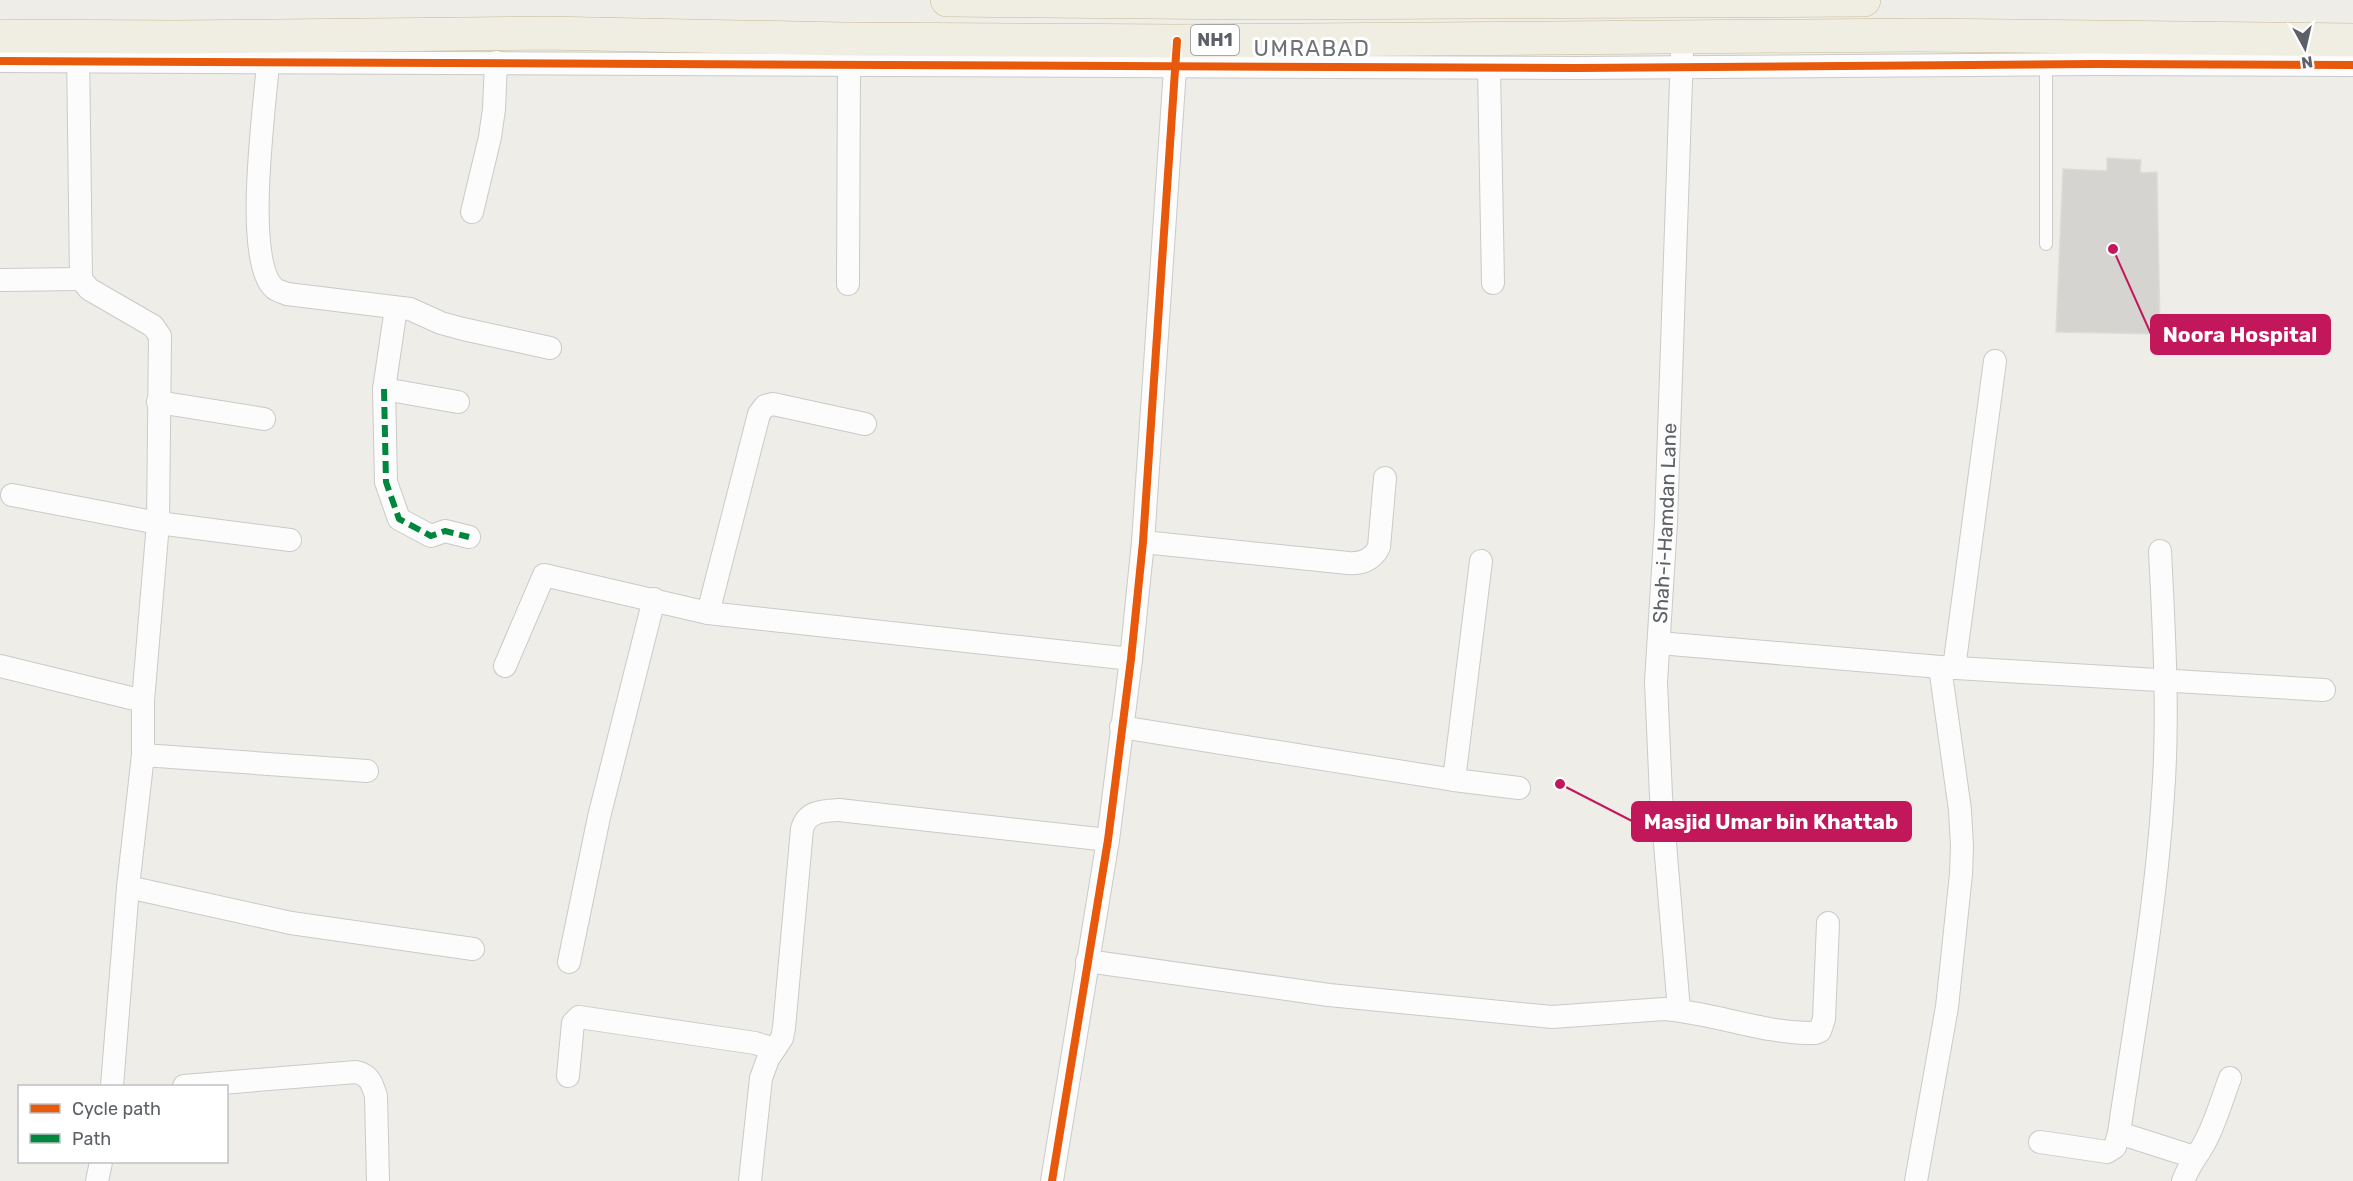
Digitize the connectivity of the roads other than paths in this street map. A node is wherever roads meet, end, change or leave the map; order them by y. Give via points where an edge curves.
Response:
1 (947, 0) edge
2 (1784, 0) edge
3 (1864, 0) edge
4 (0, 36) edge
5 (2353, 40) edge
6 (78, 49) junction
7 (2157, 51) junction
8 (1682, 52) junction
9 (1177, 54) junction
10 (0, 62) edge
11 (496, 62) junction
12 (268, 63) junction
13 (2046, 64) junction
14 (849, 65) junction
15 (2353, 65) edge
16 (1489, 68) junction
17 (472, 212) dead end
18 (2046, 244) dead end
19 (81, 279) junction
20 (0, 280) edge
21 (1493, 283) dead end
22 (848, 284) dead end
23 (396, 308) junction
24 (550, 348) dead end
25 (1995, 361) dead end
26 (384, 389) junction
27 (158, 402) junction
28 (458, 402) dead end
29 (264, 419) dead end
30 (865, 424) dead end
31 (1385, 478) dead end
32 (12, 495) dead end
33 (158, 523) junction
34 (469, 537) dead end
35 (290, 540) dead end
36 (1143, 542) junction
37 (2160, 551) dead end
38 (1481, 561) dead end
39 (654, 599) junction
40 (708, 613) junction
41 (1659, 643) junction
42 (1131, 659) junction
43 (0, 666) edge
44 (505, 666) dead end
45 (1947, 668) junction
46 (2166, 681) junction
47 (2324, 690) dead end
48 (143, 701) junction
49 (1121, 726) junction
50 (143, 755) junction
51 (367, 771) dead end
52 (1454, 780) junction
53 (1519, 788) dead end
54 (1108, 840) junction
55 (128, 887) junction
56 (1828, 923) dead end
57 (473, 949) dead end
58 (1088, 960) junction
59 (569, 962) dead end
60 (1679, 1010) junction
61 (774, 1049) junction
62 (568, 1076) dead end
63 (2230, 1078) dead end
64 (112, 1085) edge
65 (196, 1085) edge
66 (2119, 1133) junction
67 (2040, 1142) dead end
68 (2194, 1157) junction
69 (101, 1163) edge
70 (97, 1181) edge
71 (378, 1181) edge
72 (750, 1181) edge
73 (1052, 1181) edge
74 (1916, 1181) edge
75 (2183, 1181) edge

1 - 2 highway, NH1
2 - 3 highway, NH1
4 - 6 highway, NH1
5 - 7 highway, NH1
6 - 9 highway, NH1 via 176,37 545,33 844,39
6 - 10 street
6 - 12 street
6 - 19 street
7 - 8 highway, NH1 via 1918,35
7 - 13 street
7 - 15 street
8 - 9 highway, NH1
8 - 13 street
8 - 16 street
8 - 41 street, Shah-i-Hamdan Lane
9 - 14 street
9 - 16 street
9 - 36 street
11 - 12 street
11 - 14 street
11 - 17 street via 490,137
12 - 23 street via 256,213 264,268 273,288 287,294
13 - 18 lane
14 - 22 street
16 - 21 street
19 - 20 street
19 - 27 street via 88,289 158,331
23 - 24 street via 410,309 463,329
23 - 26 street
25 - 45 street
26 - 28 street
26 - 34 street via 386,482 399,519 431,536 445,531
27 - 29 street
27 - 33 street
30 - 40 street via 773,404 762,408
31 - 36 street via 1379,547 1362,562
32 - 33 street
33 - 35 street
33 - 48 street
36 - 42 street
37 - 46 street
38 - 52 street
39 - 40 street
39 - 44 street via 544,575
39 - 59 street via 599,817
40 - 42 street
41 - 45 street
41 - 60 street, Shah-i-Hamdan Lane via 1657,723
42 - 49 street
43 - 48 street
45 - 46 street
45 - 74 street via 1960,810 1961,874 1947,1007
46 - 47 street
46 - 66 street via 2157,861
48 - 50 street
49 - 52 street
49 - 54 street
50 - 51 street
50 - 55 street
52 - 53 street
54 - 58 street
54 - 61 street via 839,810 813,813 802,829 784,1028
55 - 57 street via 291,923
55 - 64 street
56 - 60 street via 1824,1019 1820,1031 1804,1033
58 - 60 street via 1329,995 1552,1017
58 - 73 street
61 - 62 street via 579,1017 573,1023
61 - 72 street via 761,1078
63 - 68 street via 2212,1128
65 - 71 street via 363,1074 372,1083 376,1096
66 - 67 street via 2115,1147 2107,1152
66 - 68 street
68 - 75 street
69 - 70 street

